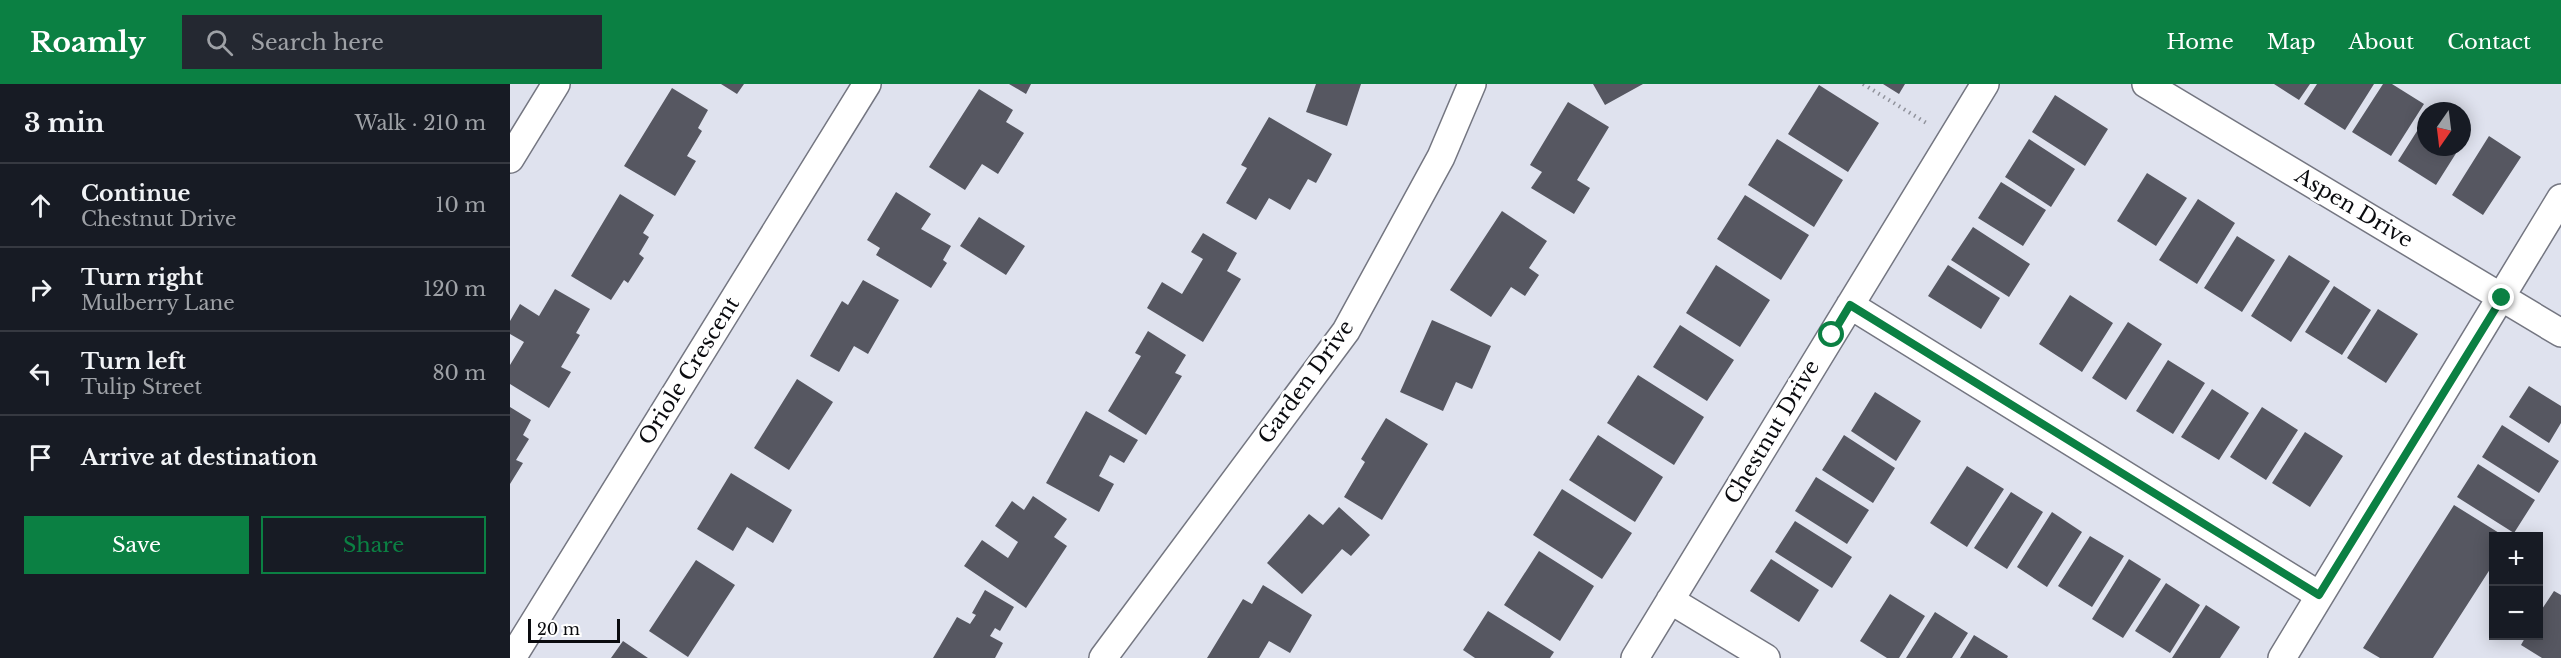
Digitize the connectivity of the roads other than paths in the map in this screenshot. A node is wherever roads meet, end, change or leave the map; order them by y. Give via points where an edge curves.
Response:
1 (556, 84) edge
2 (867, 84) edge
3 (1472, 84) edge
4 (1985, 84) edge
5 (2146, 84) edge
6 (510, 159) edge
7 (2561, 198) edge
8 (2502, 298) junction
9 (1850, 305) junction
10 (2561, 333) edge
11 (2319, 595) junction
12 (1670, 600) junction
13 (512, 658) edge
14 (1103, 658) edge
15 (1635, 658) edge
16 (1766, 658) edge
17 (2282, 658) edge

1 - 6 street
2 - 13 street, Oriole Crescent
3 - 14 street, Garden Drive via 1441,157 1346,331
4 - 9 street, Chestnut Drive
5 - 8 street, Aspen Drive
7 - 8 street
8 - 10 street, Aspen Drive
8 - 11 street
9 - 11 street
9 - 12 street, Chestnut Drive
11 - 17 street
12 - 15 street, Chestnut Drive
12 - 16 street

